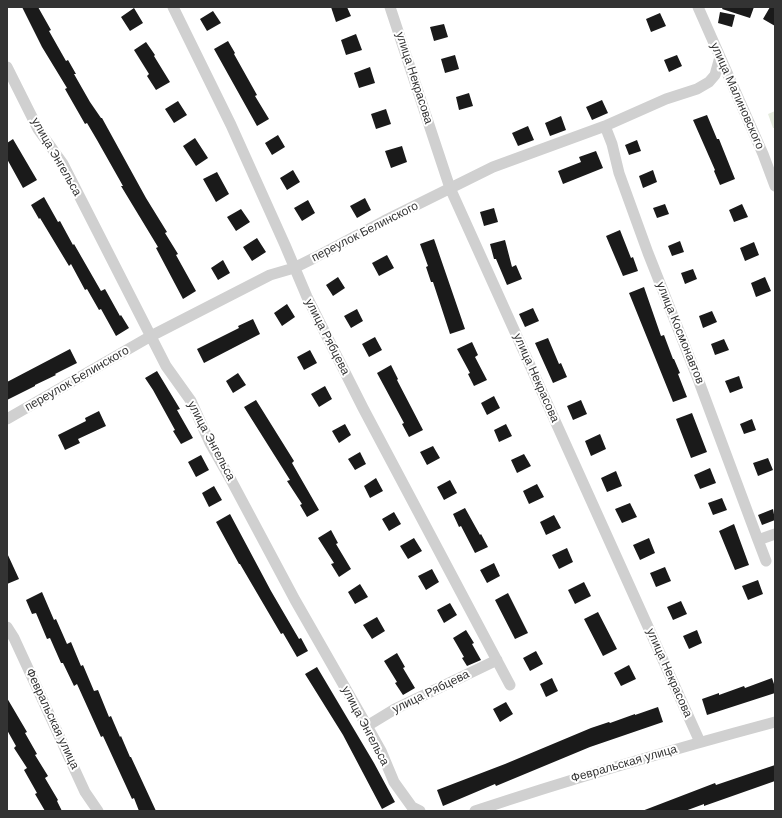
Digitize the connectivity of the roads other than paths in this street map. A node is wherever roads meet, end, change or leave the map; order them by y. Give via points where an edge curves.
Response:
1 (173, 7) edge
2 (390, 7) edge
3 (698, 7) edge
4 (720, 57) junction
5 (7, 67) edge
6 (605, 126) junction
7 (775, 186) edge
8 (450, 188) junction
9 (294, 268) junction
10 (151, 336) junction
11 (7, 419) edge
12 (775, 534) edge
13 (758, 540) junction
14 (766, 561) dead end
15 (7, 627) edge
16 (497, 660) junction
17 (510, 685) dead end
18 (775, 722) edge
19 (367, 726) junction
20 (700, 742) junction
21 (98, 811) edge
22 (420, 811) edge
23 (475, 811) edge

1 - 9 street, улица Рябцева via 232,125
2 - 8 street, улица Некрасова
3 - 4 street, улица Малиновского
4 - 6 street, переулок Белинского via 715,75 709,82
4 - 7 street, улица Малиновского
5 - 10 street, улица Энгельса via 38,129 63,164
6 - 8 street, переулок Белинского via 493,167
6 - 13 street, улица Космонавтов via 648,253
8 - 9 street, переулок Белинского
8 - 20 street, улица Некрасова
9 - 10 street, переулок Белинского via 270,275
9 - 16 street, улица Рябцева via 363,408
10 - 11 street, переулок Белинского
10 - 19 street, улица Энгельса via 166,366 191,401 210,443 295,600
12 - 13 street
13 - 14 street, улица Космонавтов
15 - 21 street, Февральская улица via 85,792
16 - 17 street, улица Рябцева
16 - 19 street, улица Рябцева via 395,709
18 - 20 street, Февральская улица
19 - 22 street, улица Энгельса via 394,782 412,807
20 - 23 street, Февральская улица

